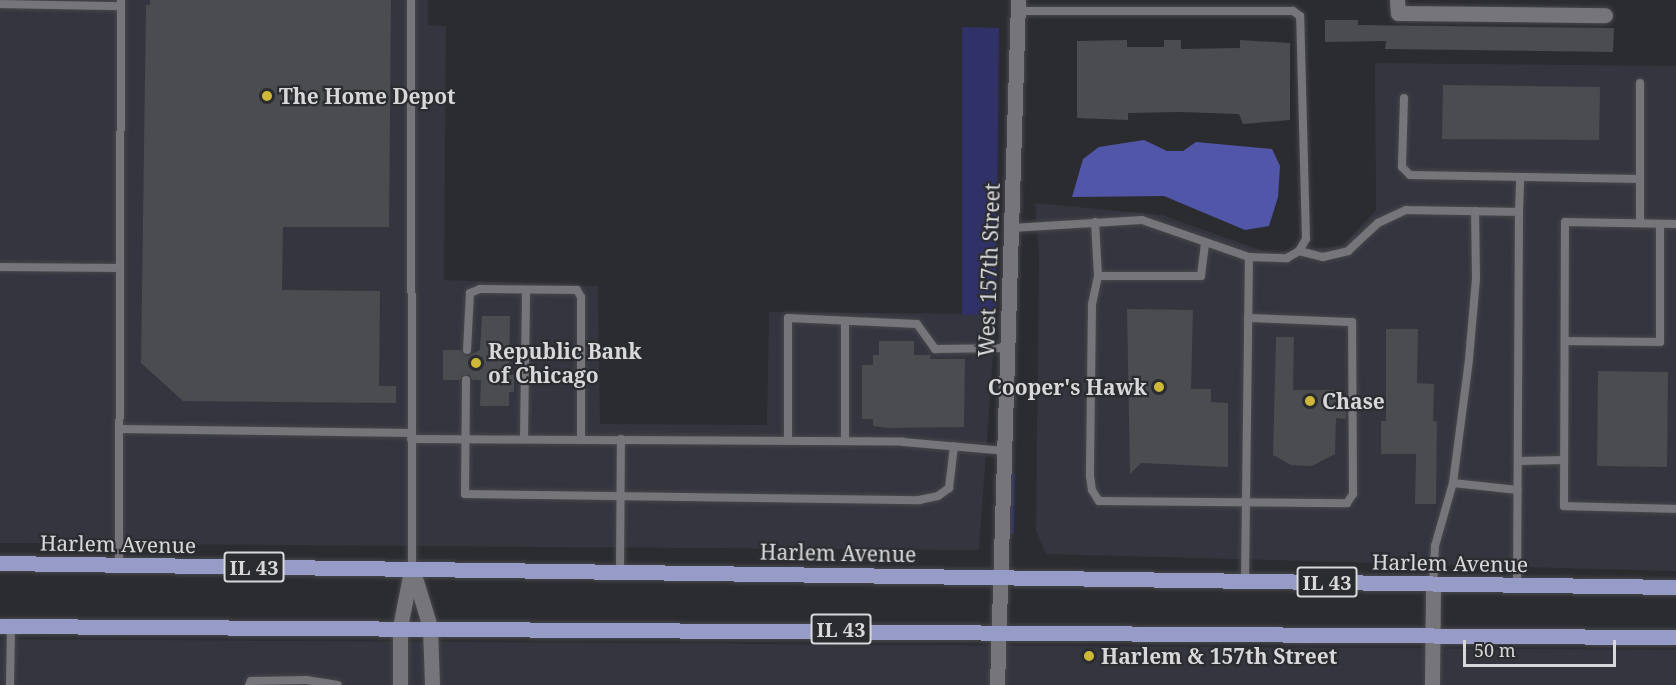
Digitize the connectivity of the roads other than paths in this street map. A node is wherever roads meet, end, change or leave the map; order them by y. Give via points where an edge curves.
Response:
1 (411, 0) edge
2 (120, 3) edge
3 (0, 4) edge
4 (1018, 5) edge
5 (1398, 7) edge
6 (1605, 15) dead end
7 (1640, 83) dead end
8 (1404, 98) dead end
9 (1520, 177) junction
10 (1640, 178) junction
11 (1475, 211) junction
12 (1519, 212) junction
13 (1095, 222) junction
14 (1640, 223) junction
15 (1660, 224) junction
16 (1676, 224) edge
17 (1012, 228) junction
18 (1205, 242) junction
19 (1299, 251) junction
20 (1249, 257) junction
21 (0, 267) edge
22 (120, 268) junction
23 (1098, 276) junction
24 (526, 290) junction
25 (1248, 318) junction
26 (845, 323) junction
27 (1565, 341) junction
28 (1008, 348) junction
29 (467, 350) dead end
30 (466, 380) dead end
31 (120, 429) junction
32 (412, 436) junction
33 (465, 439) junction
34 (524, 439) junction
35 (581, 439) junction
36 (621, 439) junction
37 (788, 440) junction
38 (844, 441) junction
39 (954, 446) junction
40 (1005, 451) junction
41 (1564, 460) junction
42 (1518, 461) junction
43 (1453, 483) junction
44 (1518, 490) junction
45 (621, 495) junction
46 (1247, 504) junction
47 (1676, 509) edge
48 (0, 563) edge
49 (119, 566) junction
50 (412, 568) junction
51 (620, 571) junction
52 (1002, 577) junction
53 (1245, 581) junction
54 (1433, 584) junction
55 (1517, 586) junction
56 (1676, 587) edge
57 (6, 626) edge
58 (400, 627) junction
59 (430, 627) junction
60 (999, 630) junction
61 (1433, 635) junction
62 (1676, 637) edge
63 (10, 685) edge
64 (249, 685) edge
65 (338, 685) edge
66 (400, 685) edge
67 (432, 685) edge
68 (997, 685) edge
69 (1432, 685) edge

1 - 32 lane
2 - 3 lane
2 - 22 lane
4 - 17 street, West 157th Street
4 - 19 lane via 1293,11 1300,16 1306,239
5 - 6 street
7 - 10 lane
8 - 9 lane via 1402,167 1410,175
9 - 10 lane
9 - 12 lane
10 - 14 lane
11 - 12 lane
11 - 19 lane via 1406,210 1378,223 1348,251 1323,257
11 - 43 lane via 1476,279
12 - 42 lane
13 - 17 lane
13 - 18 lane via 1142,220
13 - 23 lane
14 - 15 lane
14 - 27 lane via 1565,222
15 - 16 lane
15 - 27 lane via 1659,342
17 - 28 street, West 157th Street
18 - 20 lane
18 - 23 lane via 1201,276
19 - 20 lane via 1287,258
20 - 25 lane
21 - 22 lane
22 - 31 lane
23 - 46 lane via 1092,305 1092,490 1100,501 1118,504
24 - 29 lane via 480,289 470,293
24 - 34 lane
24 - 35 lane via 577,291 581,297
25 - 46 lane
25 - 46 lane via 1352,322 1353,494 1347,503
26 - 28 lane via 917,324 935,349
26 - 37 lane via 788,318
26 - 38 lane
27 - 41 lane
28 - 40 street, West 157th Street
30 - 33 lane
31 - 32 lane
31 - 49 lane
32 - 33 lane
32 - 50 lane
33 - 34 lane
33 - 45 lane via 465,494
34 - 35 lane
35 - 36 lane
36 - 37 lane
36 - 45 lane
37 - 38 lane
38 - 39 lane
39 - 40 lane
39 - 45 lane via 949,488 938,496 919,500
40 - 52 street, West 157th Street
41 - 42 lane
41 - 47 lane via 1564,506
42 - 44 lane
43 - 44 lane
43 - 54 lane via 1435,546
44 - 55 lane
45 - 51 lane
46 - 53 lane
48 - 49 main road, Harlem Avenue / IL 43
49 - 50 main road, Harlem Avenue / IL 43
50 - 51 main road, Harlem Avenue / IL 43
50 - 58 street
50 - 59 street
51 - 52 main road, Harlem Avenue / IL 43
52 - 53 main road, Harlem Avenue / IL 43
52 - 60 street, West 157th Street
53 - 54 main road, Harlem Avenue / IL 43
54 - 55 main road, Harlem Avenue / IL 43
54 - 61 street
55 - 56 main road, Harlem Avenue / IL 43
57 - 58 main road, IL 43
57 - 63 lane
58 - 59 main road, IL 43
58 - 66 street
59 - 60 main road, IL 43
59 - 67 street
60 - 61 main road, IL 43
60 - 68 street, West 157th Street
61 - 62 main road, IL 43
61 - 69 street
64 - 65 lane via 251,681 306,680

